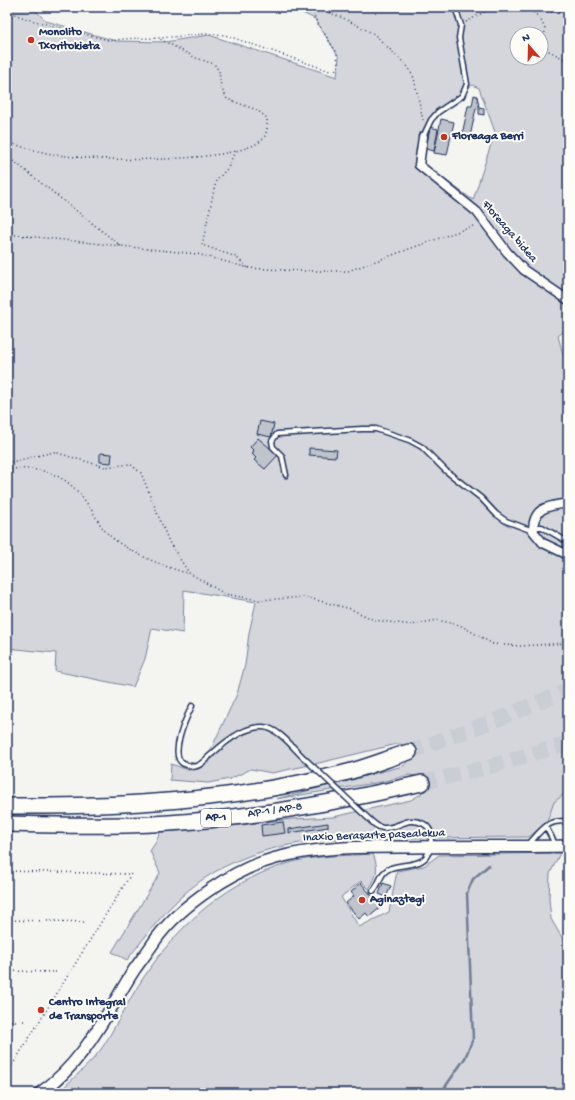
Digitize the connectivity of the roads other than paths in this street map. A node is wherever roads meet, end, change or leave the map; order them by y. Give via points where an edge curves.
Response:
1 (455, 7) edge
2 (423, 137) joint
3 (568, 300) edge
4 (286, 475) dead end
5 (568, 503) edge
6 (533, 531) junction
7 (568, 542) edge
8 (568, 555) edge
9 (192, 706) dead end
10 (409, 752) tunnel mouth
11 (422, 783) tunnel mouth
12 (7, 806) edge
13 (568, 822) edge
14 (7, 824) edge
15 (127, 824) junction
16 (546, 826) junction
17 (7, 833) edge
18 (432, 846) junction
19 (526, 846) junction
20 (556, 846) junction
21 (568, 846) edge
22 (373, 891) dead end
23 (40, 1093) edge

1 - 2 lane via 461,25 459,38 467,84 462,96 438,112 431,120
2 - 3 street, Floreaga bidea via 420,166 477,212 524,270
4 - 6 lane via 282,456 273,447 272,441 277,434 362,429 382,431 422,447 496,514 506,521
5 - 6 street via 546,508 537,514 533,521
6 - 7 lane via 542,527
6 - 8 street via 543,543
9 - 18 lane, bridge via 184,722 177,751 180,762 193,767 199,765 223,743 253,728 271,729 376,826 389,828 405,821 419,821 428,826
10 - 12 highway, AP-1 / AP-8 / AP-1 via 342,774 250,793 194,800 62,807
11 - 15 highway, AP-1 / AP-8 / AP-1 via 286,810 182,822
13 - 16 lane via 557,820
14 - 15 highway, AP-1 / AP-8 / AP-1
15 - 17 highway via 94,833
16 - 19 lane
16 - 20 lane
18 - 19 main road, Inaxio Berasarte pasealekua
18 - 22 lane via 425,858 382,873
18 - 23 main road, Inaxio Berasarte pasealekua via 338,848 295,853 254,866 219,884 187,908 158,938 135,968 88,1046 60,1078
19 - 20 main road, Inaxio Berasarte pasealekua
20 - 21 main road, Inaxio Berasarte pasealekua

